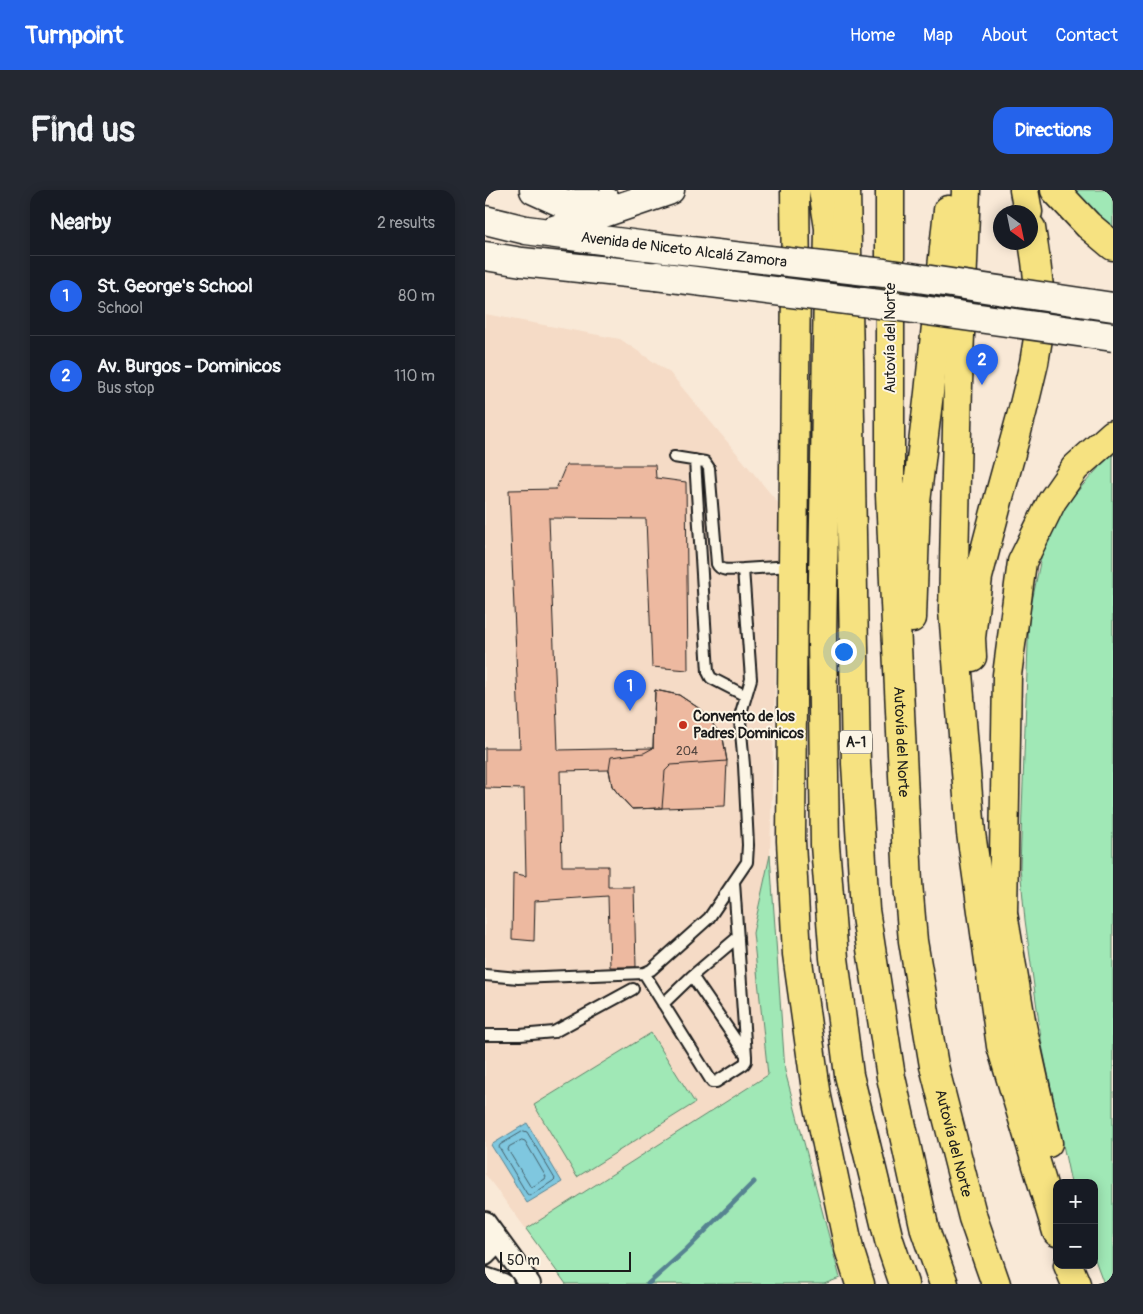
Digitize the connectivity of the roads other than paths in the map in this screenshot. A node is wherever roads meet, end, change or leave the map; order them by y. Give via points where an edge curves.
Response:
1 (534, 190) edge
2 (644, 190) edge
3 (670, 190) edge
4 (795, 190) edge
5 (822, 190) edge
6 (846, 190) edge
7 (890, 190) edge
8 (951, 190) edge
9 (966, 190) edge
10 (1025, 190) edge
11 (1055, 190) edge
12 (1027, 205) edge
13 (485, 220) edge
14 (545, 233) junction
15 (1113, 246) edge
16 (1034, 250) edge
17 (485, 256) edge
18 (1113, 308) edge
19 (1113, 337) edge
20 (1113, 434) edge
21 (674, 457) dead end
22 (695, 460) junction
23 (793, 566) junction
24 (743, 569) junction
25 (792, 685) junction
26 (746, 696) junction
27 (967, 798) junction
28 (733, 882) junction
29 (908, 883) junction
30 (738, 937) junction
31 (643, 973) junction
32 (485, 974) edge
33 (692, 976) junction
34 (633, 989) dead end
35 (663, 1004) junction
36 (485, 1035) edge
37 (746, 1056) junction
38 (1058, 1179) edge
39 (485, 1223) edge
40 (1055, 1224) edge
41 (485, 1255) edge
42 (1070, 1269) edge
43 (485, 1278) edge
44 (503, 1284) edge
45 (530, 1284) edge
46 (860, 1284) edge
47 (904, 1284) edge
48 (944, 1284) edge
49 (996, 1284) edge
50 (1076, 1284) edge

1 - 2 street via 565,204 601,204
3 - 14 street
4 - 23 highway
5 - 25 highway via 817,230 811,450
5 - 47 highway via 829,228 822,638 825,845 834,958 849,1075 889,1240
6 - 48 highway, A-1 via 856,764 865,910 891,1077 925,1230
7 - 29 highway, Autovía del Norte via 890,495
8 - 29 highway via 915,502 911,629 920,798
9 - 27 highway via 953,611
10 - 12 highway
11 - 15 highway
13 - 14 street, Avenida de Niceto Alcalá Zamora
14 - 18 street, Avenida de Niceto Alcalá Zamora, bridge via 885,272
16 - 27 highway via 1042,314 1034,363 978,577 971,638 973,724
17 - 19 street, Avenida de Niceto Alcalá Zamora, bridge via 879,304
20 - 38 highway via 1075,468 1052,501 1022,562 1007,675 1003,913 1022,1026
21 - 22 lane
22 - 24 lane via 705,462 709,468 718,567 722,570
22 - 26 lane via 708,672 711,678
23 - 24 lane
23 - 25 highway
24 - 26 lane via 751,679
25 - 46 highway via 791,841 797,954 817,1097 849,1249
26 - 28 lane via 740,721 748,854 747,862
27 - 40 highway via 1001,1046
28 - 30 lane
28 - 31 lane via 709,918 651,970
29 - 49 highway, Autovía del Norte via 913,941 934,1066 973,1218
30 - 33 lane
30 - 37 lane
31 - 32 lane via 518,978
31 - 35 lane
33 - 35 lane
33 - 37 lane
34 - 36 lane via 554,1032 520,1036
35 - 37 lane via 712,1082 744,1064
39 - 41 street via 491,1249
39 - 45 street
42 - 50 highway
43 - 44 street

